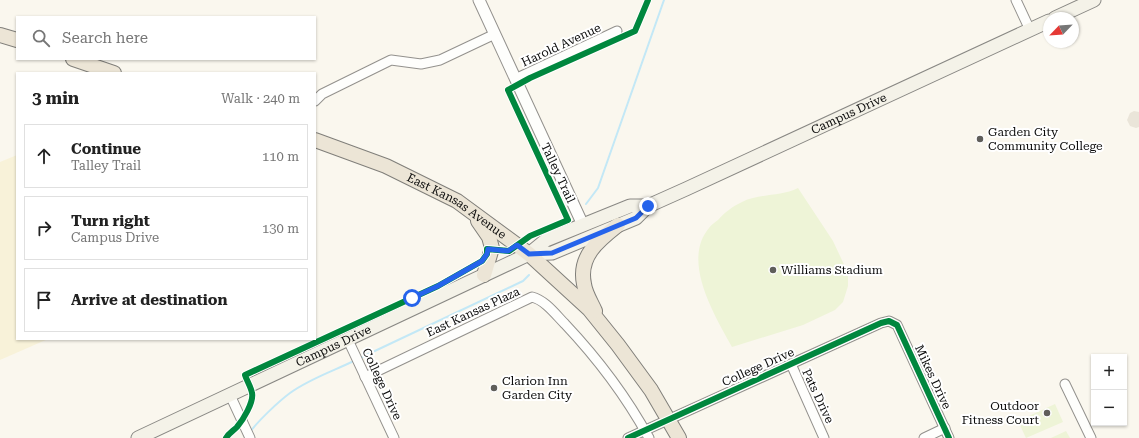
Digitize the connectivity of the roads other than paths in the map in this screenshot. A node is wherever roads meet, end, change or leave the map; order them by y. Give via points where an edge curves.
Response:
1 (479, 0) edge
2 (1016, 0) edge
3 (1094, 0) edge
4 (1068, 12) edge
5 (1043, 24) edge
6 (1030, 30) junction
7 (617, 31) dead end
8 (495, 34) junction
9 (0, 35) edge
10 (16, 40) edge
11 (76, 60) edge
12 (111, 72) edge
13 (515, 80) junction
14 (316, 100) edge
15 (316, 140) edge
16 (648, 206) junction
17 (472, 211) junction
18 (583, 225) junction
19 (618, 225) junction
20 (529, 254) junction
21 (484, 275) junction
22 (601, 324) junction
23 (897, 325) joint
24 (350, 345) junction
25 (791, 364) junction
26 (365, 377) junction
27 (1065, 384) dead end
28 (230, 395) junction
29 (669, 420) junction
30 (945, 428) junction
31 (647, 434) edge
32 (138, 438) edge
33 (250, 438) edge
34 (394, 438) edge
35 (628, 438) edge
36 (679, 438) edge
37 (824, 438) edge
38 (924, 438) edge
39 (949, 438) edge
40 (1091, 438) edge

1 - 8 street
2 - 6 street
3 - 4 main road
5 - 6 main road, Campus Drive
6 - 16 main road, Campus Drive
7 - 13 street, Harold Avenue
8 - 13 street
8 - 14 street via 440,60 421,64 391,60 322,94
9 - 10 main road
11 - 12 main road
13 - 18 street
15 - 17 main road, East Kansas Avenue via 386,166
16 - 18 main road, Campus Drive via 630,206
16 - 19 main road, Campus Drive via 636,218
17 - 20 main road, East Kansas Avenue
17 - 21 main road via 489,237 492,248
18 - 20 main road, Campus Drive via 546,240
19 - 20 main road, Campus Drive via 552,253
19 - 22 main road via 591,249 585,263 584,285
20 - 21 main road, Campus Drive
20 - 22 main road, East Kansas Avenue via 589,309
21 - 24 main road, Campus Drive
22 - 29 main road, East Kansas Avenue via 635,368
23 - 25 street, College Drive via 889,321 881,323
23 - 30 street, Mikes Drive
24 - 26 street, College Drive
24 - 28 main road, Campus Drive
25 - 29 street, College Drive
25 - 37 street, Pats Drive
26 - 31 street, East Kansas Plaza via 532,298 539,299 611,378
26 - 34 street, College Drive
27 - 40 street
28 - 32 main road, Campus Drive
28 - 33 street
29 - 31 street, College Drive
29 - 36 main road, East Kansas Avenue
30 - 38 street
30 - 39 street, Mikes Drive
31 - 35 street, College Drive

